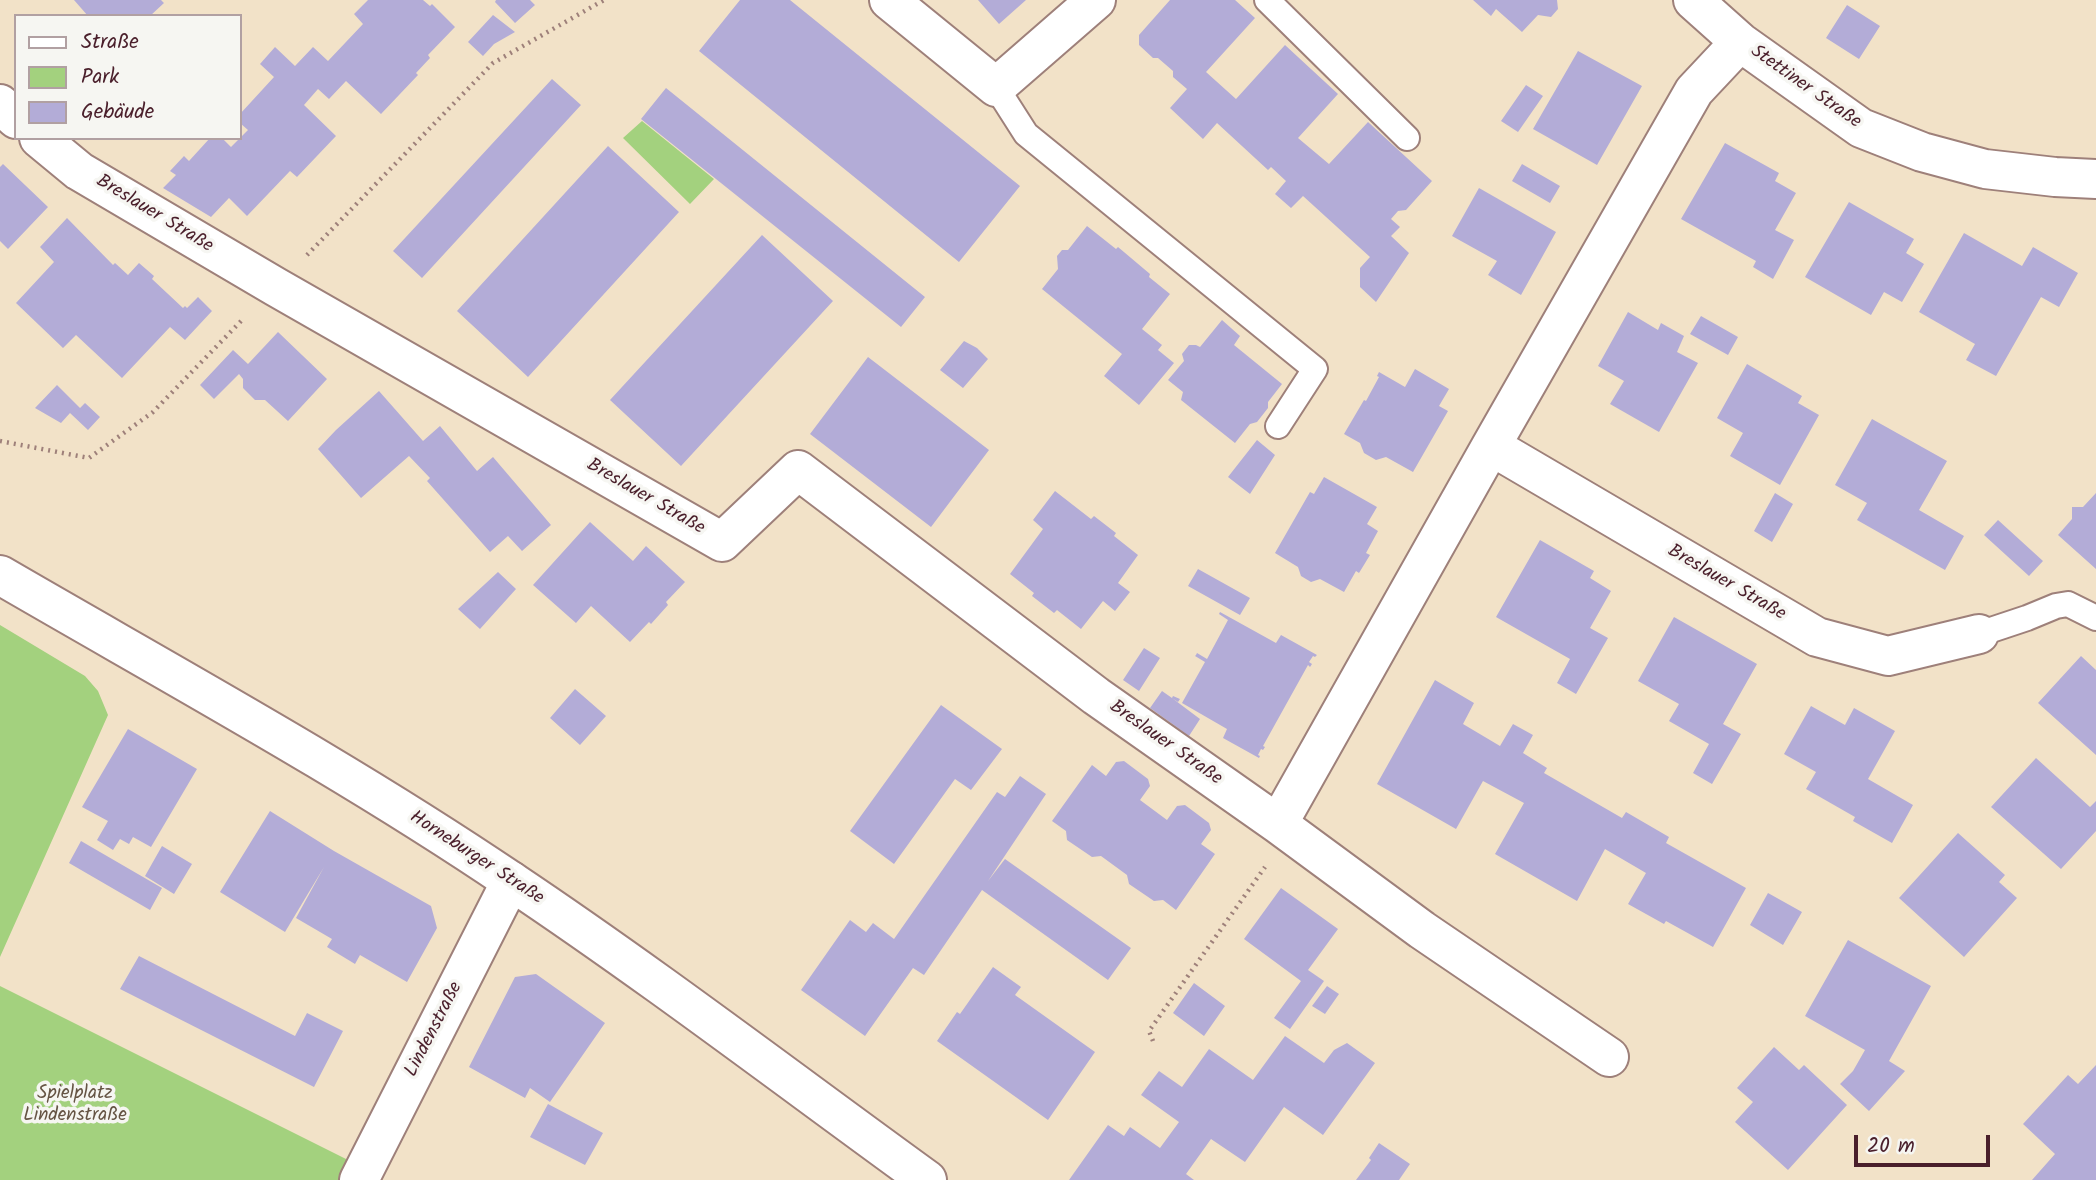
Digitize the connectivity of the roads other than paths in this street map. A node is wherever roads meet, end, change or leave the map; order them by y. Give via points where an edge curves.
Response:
1 (889, 0) edge
2 (1096, 0) edge
3 (1267, 0) edge
4 (1693, 0) edge
5 (1740, 42) junction
6 (996, 87) junction
7 (0, 104) edge
8 (14, 117) edge
9 (1407, 138) dead end
10 (41, 140) edge
11 (2096, 179) edge
12 (1278, 426) dead end
13 (1490, 446) junction
14 (0, 575) edge
15 (2096, 618) edge
16 (1979, 634) joint
17 (1284, 829) junction
18 (511, 881) junction
19 (1609, 1057) dead end
20 (359, 1180) edge
21 (927, 1180) edge

1 - 6 street
2 - 6 street
3 - 9 lane
4 - 5 street, Stettiner Straße
5 - 11 street, Stettiner Straße via 1861,128 1922,152 1985,169
5 - 13 street via 1695,91
6 - 12 lane via 1026,134 1315,369
7 - 8 street
10 - 17 street, Breslauer Straße via 79,171 722,542 798,470 1096,696
13 - 16 street, Breslauer Straße via 1818,637 1888,656
13 - 17 street
14 - 18 street, Horneburger Straße via 350,777
15 - 16 lane via 2068,604
17 - 19 street, Breslauer Straße
18 - 20 street, Lindenstraße
18 - 21 street, Horneburger Straße

